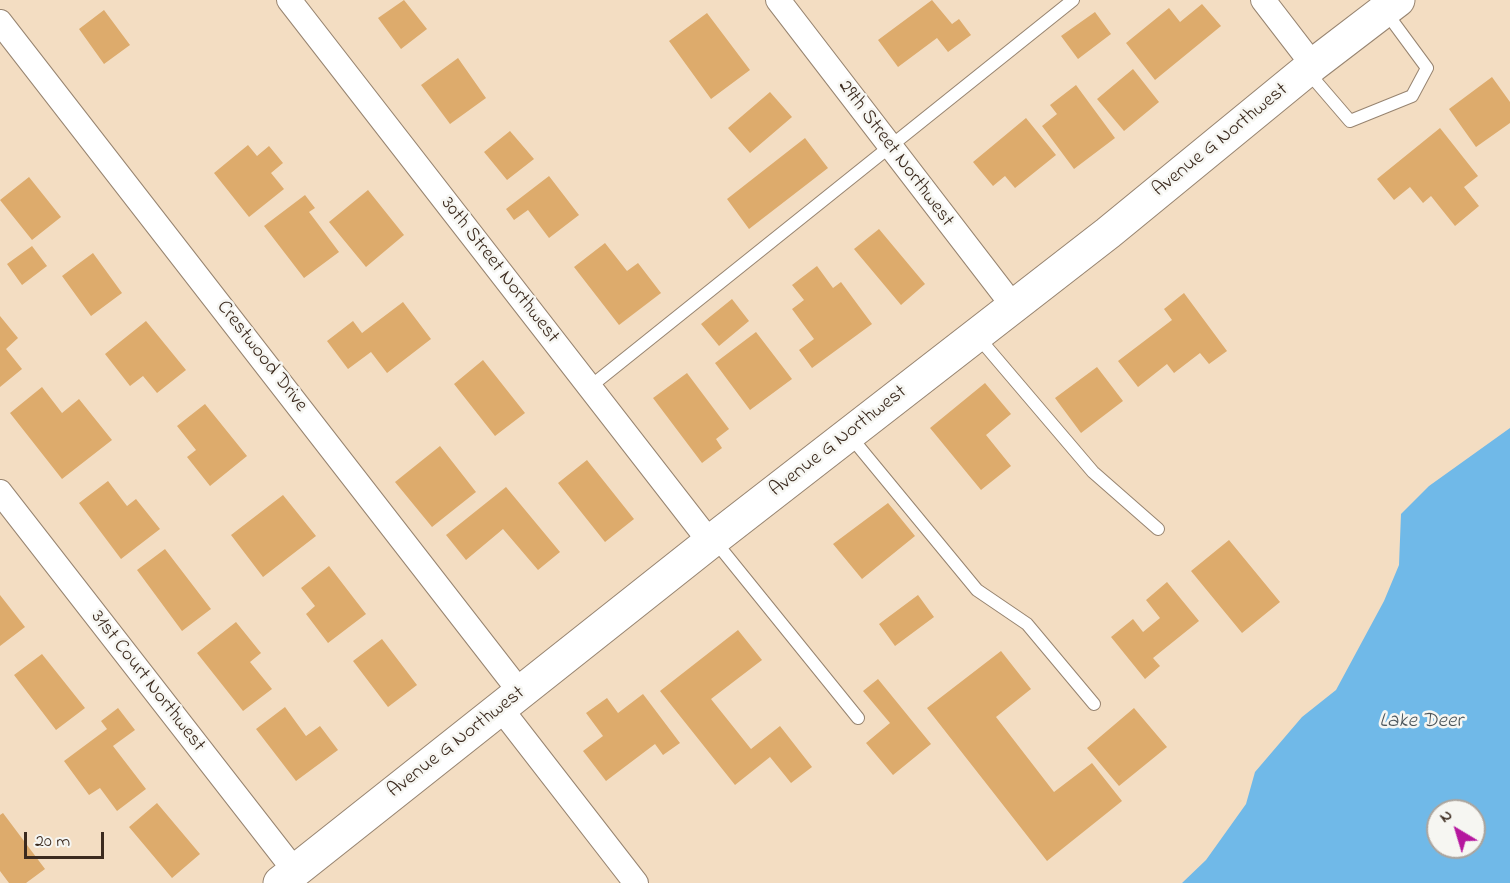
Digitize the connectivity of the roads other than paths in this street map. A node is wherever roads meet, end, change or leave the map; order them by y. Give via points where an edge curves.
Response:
1 (288, 0) edge
2 (778, 0) edge
3 (1073, 0) edge
4 (1263, 0) edge
5 (1391, 5) edge
6 (0, 22) edge
7 (1310, 67) junction
8 (889, 147) junction
9 (1014, 307) junction
10 (978, 336) junction
11 (591, 386) junction
12 (849, 435) junction
13 (0, 492) edge
14 (1158, 529) dead end
15 (711, 541) junction
16 (511, 701) junction
17 (1094, 704) dead end
18 (858, 718) dead end
19 (288, 877) edge
20 (636, 883) edge

1 - 11 street, 30th Street Northwest
2 - 8 street, 29th Street Northwest
3 - 8 lane
4 - 7 street
5 - 7 main road, Avenue G Northwest
5 - 7 lane via 1426,68 1412,96 1350,121
6 - 16 street, Crestwood Drive
7 - 9 main road, Avenue G Northwest
8 - 9 street, 29th Street Northwest
8 - 11 lane
9 - 10 main road, Avenue G Northwest
10 - 12 main road, Avenue G Northwest
10 - 14 lane via 1093,472
11 - 15 street, 30th Street Northwest
12 - 15 main road, Avenue G Northwest
12 - 17 lane via 977,591 1027,624
13 - 19 street, 31st Court Northwest
15 - 16 main road, Avenue G Northwest
15 - 18 lane
16 - 19 main road, Avenue G Northwest
16 - 20 street

